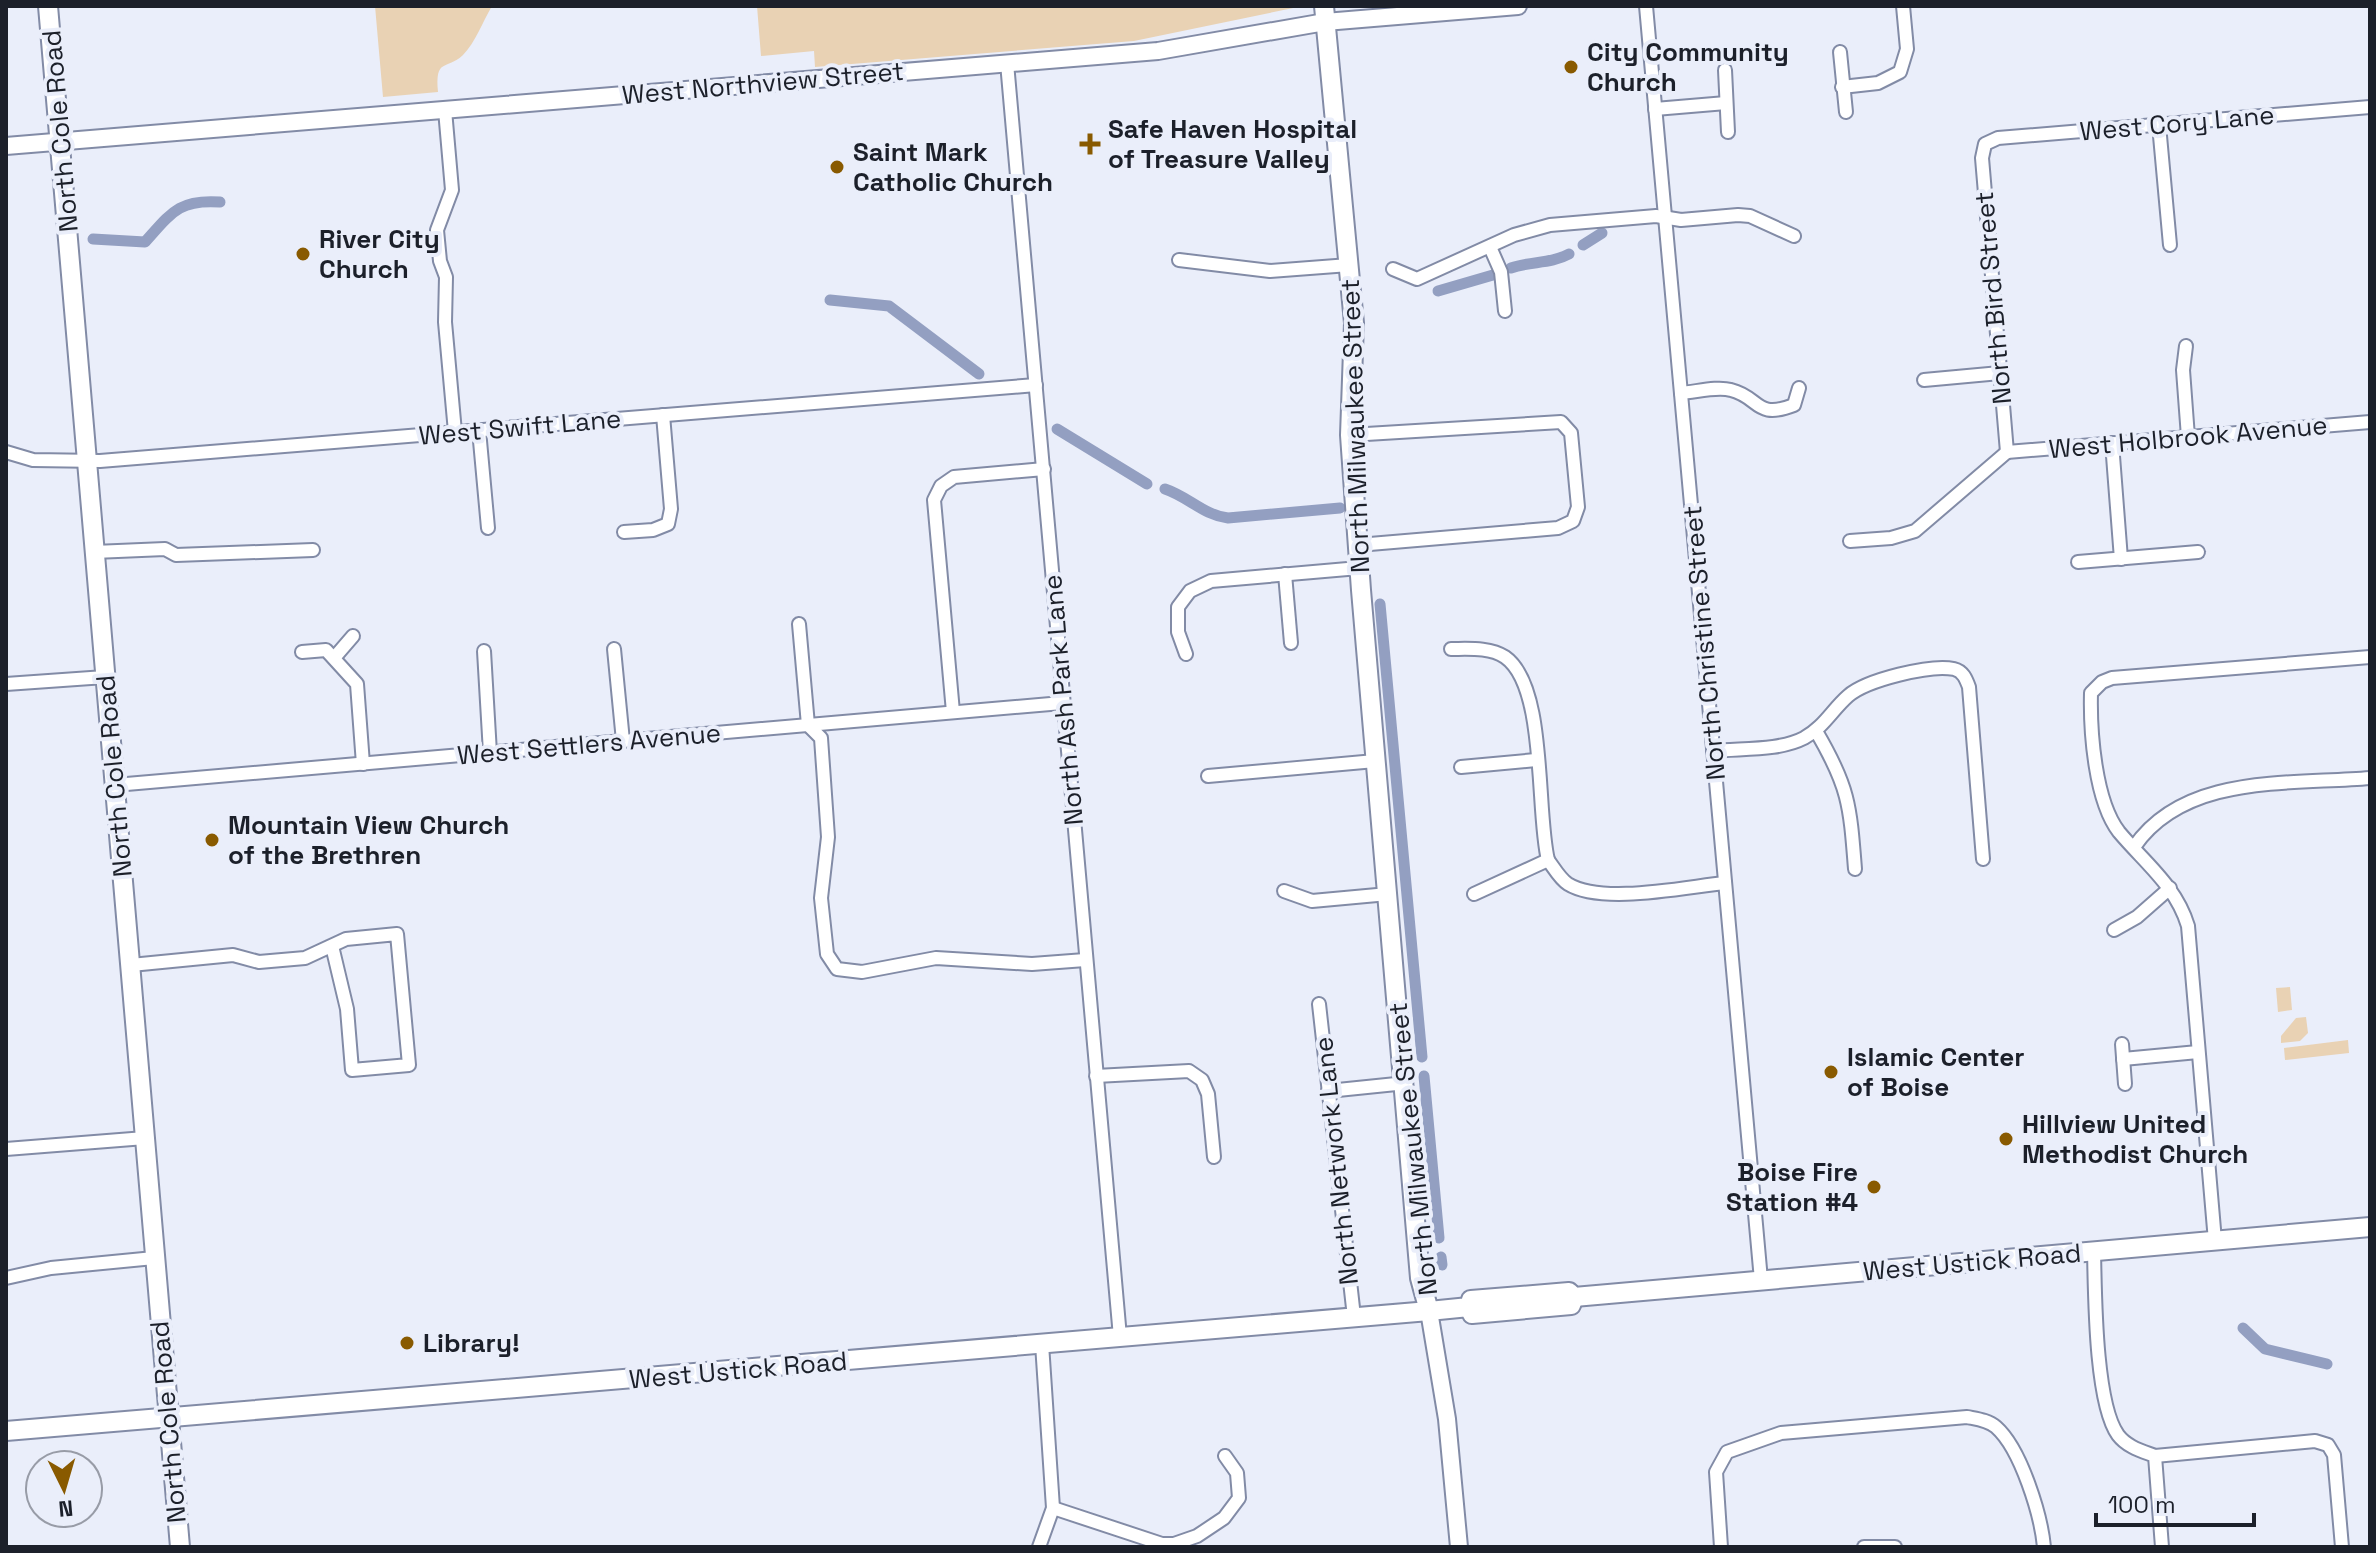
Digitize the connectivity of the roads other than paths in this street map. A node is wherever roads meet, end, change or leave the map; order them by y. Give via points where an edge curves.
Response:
1 (48, 6) edge
2 (1518, 6) edge
3 (1646, 6) edge
4 (1903, 6) edge
5 (1324, 14) edge
6 (1840, 52) dead end
7 (1007, 63) junction
8 (1725, 70) dead end
9 (1842, 87) junction
10 (1726, 103) junction
11 (2370, 107) edge
12 (1655, 109) junction
13 (445, 110) junction
14 (1846, 112) dead end
15 (2159, 125) junction
16 (1728, 132) dead end
17 (61, 142) junction
18 (1985, 144) joint
19 (6, 146) edge
20 (1664, 217) junction
21 (1794, 236) dead end
22 (2170, 245) dead end
23 (1490, 247) junction
24 (1179, 260) dead end
25 (1349, 265) junction
26 (1393, 269) dead end
27 (1505, 311) dead end
28 (2186, 346) dead end
29 (2000, 373) junction
30 (1924, 380) dead end
31 (1036, 385) junction
32 (1799, 388) dead end
33 (1681, 393) junction
34 (663, 415) junction
35 (2370, 422) edge
36 (479, 430) junction
37 (455, 432) junction
38 (1350, 435) junction
39 (2188, 437) junction
40 (2112, 443) junction
41 (6, 452) edge
42 (2007, 452) junction
43 (87, 461) junction
44 (1044, 469) junction
45 (488, 528) dead end
46 (624, 532) dead end
47 (1850, 541) dead end
48 (1358, 545) junction
49 (313, 550) dead end
50 (94, 552) junction
51 (2198, 552) dead end
52 (2121, 559) junction
53 (2078, 562) dead end
54 (1359, 568) junction
55 (1285, 574) junction
56 (799, 624) dead end
57 (353, 636) dead end
58 (1291, 643) dead end
59 (614, 649) dead end
60 (1451, 649) dead end
61 (484, 651) dead end
62 (302, 652) dead end
63 (1186, 654) dead end
64 (2370, 657) edge
65 (334, 658) junction
66 (105, 677) junction
67 (6, 684) edge
68 (1062, 703) junction
69 (953, 712) junction
70 (808, 725) junction
71 (1816, 731) junction
72 (623, 741) junction
73 (1713, 751) junction
74 (490, 753) junction
75 (1536, 760) junction
76 (1375, 761) junction
77 (363, 764) junction
78 (1461, 767) dead end
79 (1208, 776) dead end
80 (2370, 778) edge
81 (115, 785) junction
82 (2134, 847) junction
83 (1983, 859) dead end
84 (1548, 860) junction
85 (1855, 869) dead end
86 (1725, 883) junction
87 (2170, 888) junction
88 (1284, 891) dead end
89 (1388, 894) junction
90 (1474, 894) dead end
91 (2114, 930) dead end
92 (332, 946) junction
93 (1085, 960) junction
94 (131, 965) junction
95 (1319, 1004) dead end
96 (2122, 1044) dead end
97 (2198, 1052) junction
98 (2123, 1059) junction
99 (1096, 1076) junction
100 (1406, 1083) junction
101 (2125, 1084) dead end
102 (1328, 1091) junction
103 (145, 1138) junction
104 (6, 1149) edge
105 (1214, 1157) dead end
106 (2370, 1227) edge
107 (2215, 1241) junction
108 (2094, 1251) junction
109 (154, 1258) junction
110 (6, 1278) edge
111 (1761, 1280) junction
112 (1429, 1311) junction
113 (1354, 1317) junction
114 (1120, 1337) junction
115 (1042, 1344) junction
116 (168, 1418) junction
117 (6, 1431) edge
118 (1225, 1456) dead end
119 (2155, 1456) junction
120 (1053, 1508) junction
121 (180, 1547) edge
122 (1039, 1547) edge
123 (1459, 1547) edge
124 (1721, 1547) edge
125 (1864, 1547) edge
126 (1895, 1547) edge
127 (2044, 1547) edge
128 (2162, 1547) edge
129 (2342, 1547) edge

1 - 17 main road, North Cole Road
2 - 5 street, West Northview Street
3 - 12 street, North Christine Street
4 - 9 street via 1907,49 1900,72 1878,83
5 - 7 street, West Northview Street via 1158,51
5 - 25 main road, North Milwaukee Street
6 - 9 street
7 - 13 street, West Northview Street
7 - 31 street, North Ash Park Lane
8 - 10 street
9 - 14 street
10 - 12 street
10 - 16 street
11 - 15 street, West Cory Lane
12 - 20 street, North Christine Street
13 - 17 street, West Northview Street
13 - 37 street via 452,190 437,230 446,277
15 - 18 street, West Cory Lane via 1998,138
15 - 22 street
17 - 19 street, West Northview Street
17 - 43 main road, North Cole Road
18 - 29 street, North Bird Street
20 - 21 street via 1750,216
20 - 23 street via 1550,225
20 - 33 street, North Christine Street
23 - 26 street via 1417,279
23 - 27 street via 1501,272
24 - 25 street via 1270,271
25 - 38 main road, North Milwaukee Street via 1355,346
28 - 39 street
29 - 30 street
29 - 42 street, North Bird Street
31 - 34 street, West Swift Lane
31 - 44 street, North Ash Park Lane
32 - 33 street via 1794,405 1771,412 1728,389
33 - 73 street, North Christine Street
34 - 36 street, West Swift Lane
34 - 46 street via 668,524
35 - 39 street, West Holbrook Avenue
36 - 37 street, West Swift Lane
36 - 45 street
37 - 43 street, West Swift Lane
38 - 48 main road, North Milwaukee Street
38 - 48 street via 1561,422 1571,433 1578,507 1573,521 1558,528
39 - 40 street, West Holbrook Avenue
40 - 42 street, West Holbrook Avenue
40 - 52 street
41 - 43 street, West Swift Lane via 33,460
42 - 47 street via 1915,531
43 - 50 main road, North Cole Road
44 - 68 street, North Ash Park Lane
44 - 69 street via 954,477 934,500
48 - 54 main road, North Milwaukee Street
49 - 50 street via 256,555 176,555 165,549
50 - 66 main road, North Cole Road
51 - 52 street
52 - 53 street
54 - 55 street
54 - 76 main road, North Milwaukee Street
55 - 58 street
55 - 63 street via 1211,581 1190,591 1176,619
56 - 70 street
57 - 65 street
59 - 72 street
60 - 75 street via 1479,649 1505,657 1522,677
61 - 74 street
62 - 65 street via 326,650
64 - 82 street via 2112,678 2095,687 2091,701 2099,786 2117,830
65 - 77 street via 357,684
66 - 67 street
66 - 81 main road, North Cole Road
68 - 69 street, West Settlers Avenue
68 - 93 street, North Ash Park Lane
69 - 70 street, West Settlers Avenue
70 - 72 street, West Settlers Avenue
70 - 93 street via 821,738 828,837 821,898 827,954 837,969 862,972 936,958 1032,964
71 - 73 street via 1788,744
71 - 83 street via 1848,695 1868,683 1892,675 1954,669 1964,675
71 - 85 street via 1850,800
72 - 74 street, West Settlers Avenue
73 - 86 street, North Christine Street
74 - 77 street, West Settlers Avenue
75 - 78 street
75 - 84 street
76 - 79 street
76 - 89 main road, North Milwaukee Street
77 - 81 street, West Settlers Avenue
80 - 82 street via 2215,791 2174,810
81 - 94 main road, North Cole Road
82 - 87 street
84 - 86 street via 1565,883 1584,892
84 - 90 street
86 - 111 street, North Christine Street
87 - 91 street
87 - 97 street via 2188,926
88 - 89 street via 1312,901
89 - 100 main road, North Milwaukee Street
92 - 92 street via 346,939 397,934 409,1065 352,1070 347,1009
92 - 94 street via 320,954 259,962 233,955
93 - 99 street, North Ash Park Lane
94 - 103 main road, North Cole Road
95 - 102 street, North Network Lane
96 - 98 street
97 - 98 street
97 - 107 street
98 - 101 street
99 - 105 street via 1189,1071 1202,1080 1208,1094
99 - 114 street, North Ash Park Lane
100 - 102 street
100 - 112 main road, North Milwaukee Street via 1420,1278
102 - 113 street, North Network Lane
103 - 104 street
103 - 109 main road, North Cole Road
106 - 107 main road, West Ustick Road
107 - 108 main road, West Ustick Road
108 - 111 main road, West Ustick Road
108 - 119 street via 2106,1412 2119,1437
109 - 110 street
109 - 116 main road, North Cole Road
111 - 112 main road, West Ustick Road via 1574,1297 1569,1292 1471,1300 1469,1307
112 - 113 main road, West Ustick Road
112 - 123 street, North Milwaukee Street via 1447,1419
113 - 114 main road, West Ustick Road
114 - 115 main road, West Ustick Road
115 - 116 main road, West Ustick Road
115 - 120 street
116 - 117 main road, West Ustick Road
116 - 121 main road, North Cole Road
118 - 120 street via 1237,1473 1239,1498 1224,1518 1186,1541 1162,1544
119 - 128 street
119 - 129 street via 2315,1441 2328,1445 2334,1455
120 - 122 street
124 - 127 street via 1716,1472 1727,1452 1781,1433 1967,1417 1990,1423 2003,1434 2037,1503
125 - 126 street

